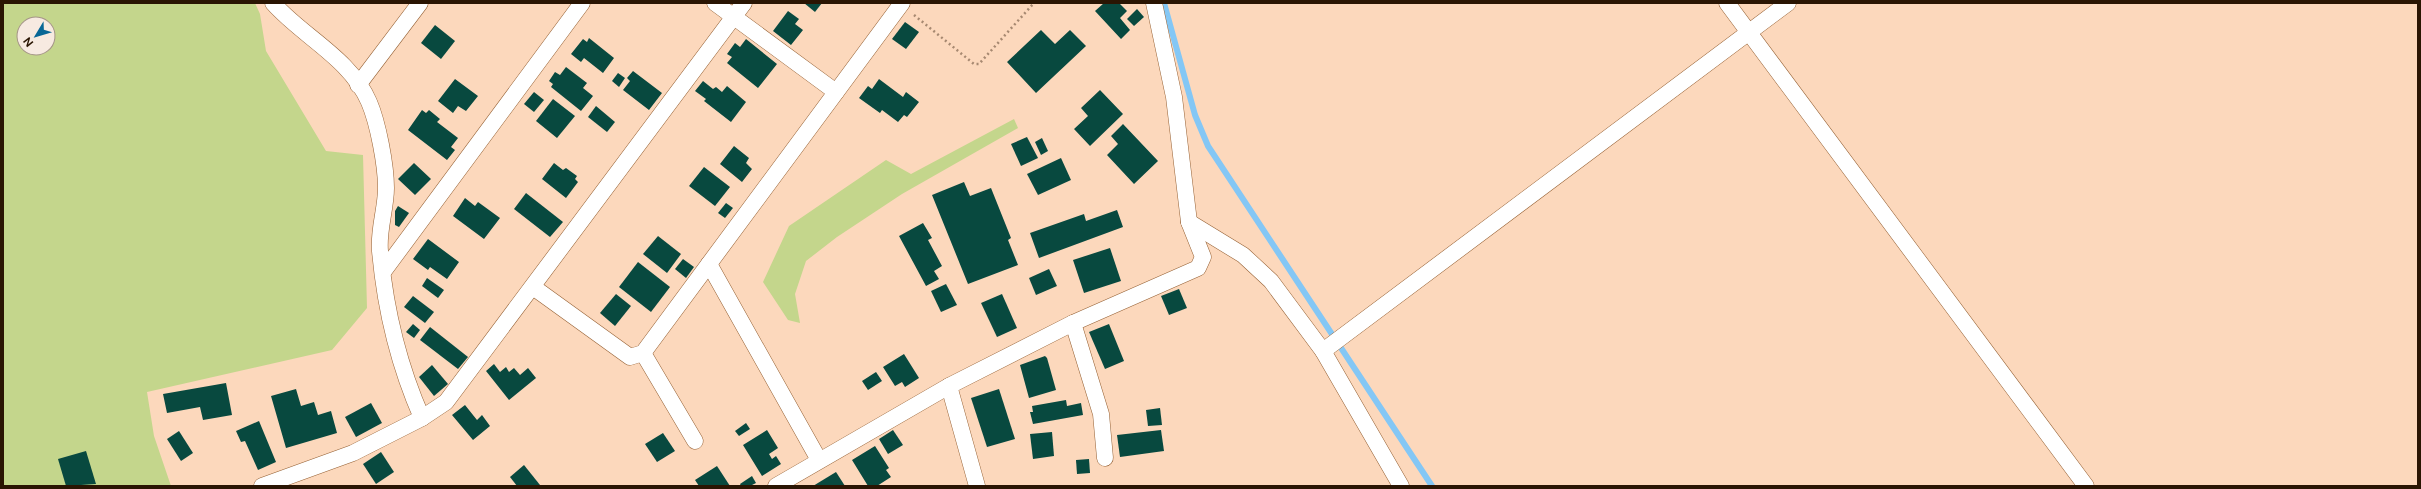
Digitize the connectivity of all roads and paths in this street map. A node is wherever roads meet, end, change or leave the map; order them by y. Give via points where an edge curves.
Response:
1 (273, 3) edge
2 (420, 3) edge
3 (582, 3) edge
4 (715, 3) edge
5 (744, 3) edge
6 (1034, 3) edge
7 (1154, 3) edge
8 (1727, 3) edge
9 (1788, 3) edge
10 (902, 4) edge
11 (734, 17) junction
12 (1749, 32) junction
13 (358, 85) junction
14 (836, 92) junction
15 (1189, 222) junction
16 (709, 264) junction
17 (383, 272) junction
18 (533, 287) junction
19 (1073, 323) junction
20 (1322, 350) junction
21 (643, 353) junction
22 (949, 386) junction
23 (422, 418) junction
24 (695, 441) dead end
25 (1105, 458) dead end
26 (818, 460) junction
27 (262, 486) edge
28 (776, 486) edge
29 (977, 486) edge
30 (1401, 486) edge
31 (2086, 486) edge

1 - 13 street via 329,51
2 - 13 street
3 - 17 street
4 - 11 street
5 - 11 street
6 - 10 path via 979,64 974,64
7 - 15 street via 1174,97
8 - 12 street
9 - 12 street
10 - 14 street
11 - 14 street
11 - 18 street
12 - 20 street
12 - 31 street
13 - 17 street via 369,102 384,160 386,188 380,250
14 - 16 street
15 - 19 street via 1203,257 1198,268
15 - 20 street via 1243,255 1271,281
16 - 21 street
16 - 26 street
17 - 23 street via 393,328 409,387
18 - 21 street via 630,357
18 - 23 street via 446,402
19 - 22 street
19 - 25 street via 1102,414
20 - 30 street
21 - 24 street
22 - 26 street
22 - 29 street
23 - 27 street via 353,453
26 - 28 street

